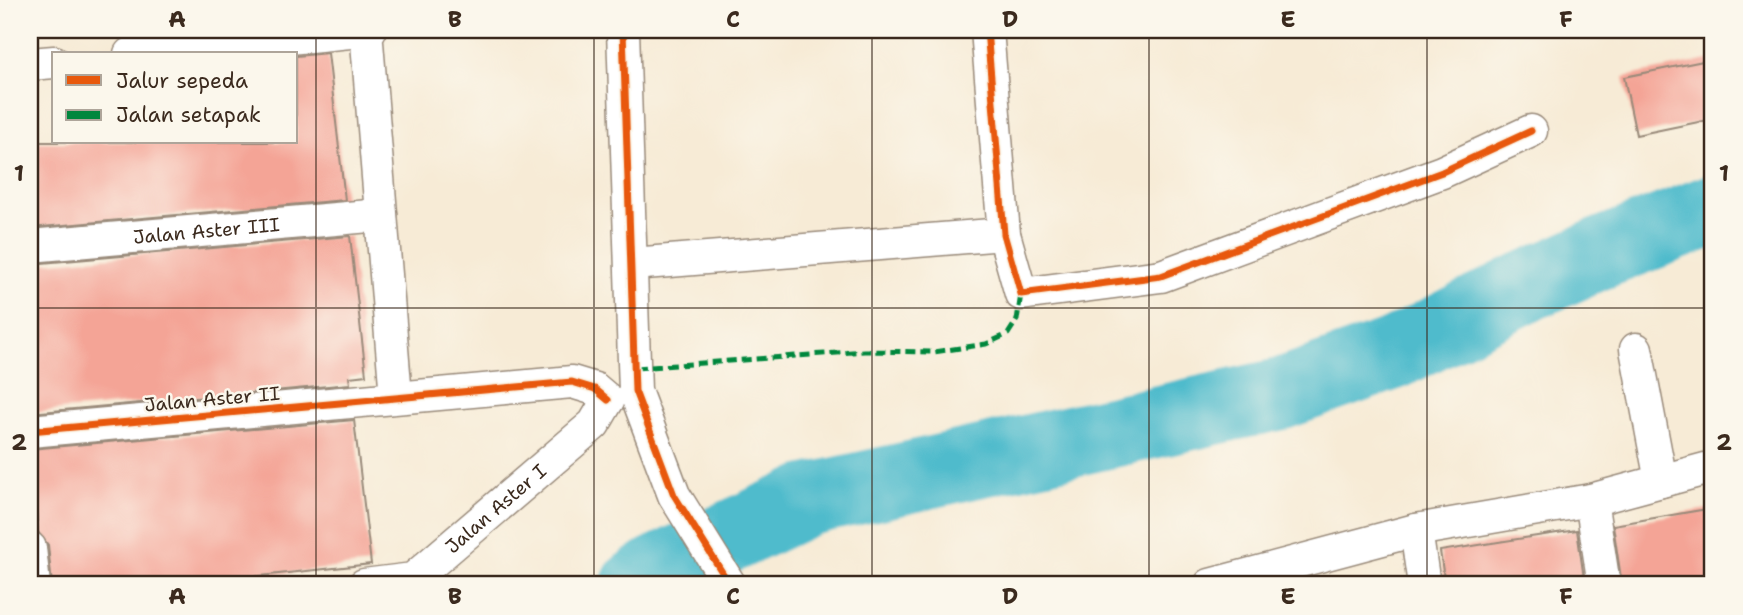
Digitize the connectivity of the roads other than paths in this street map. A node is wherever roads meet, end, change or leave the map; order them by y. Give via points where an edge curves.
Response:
1 (368, 30) edge
2 (623, 30) edge
3 (986, 30) edge
4 (150, 52) edge
5 (52, 62) edge
6 (30, 64) edge
7 (1531, 131) dead end
8 (381, 215) junction
9 (1004, 234) junction
10 (30, 246) edge
11 (632, 264) junction
12 (1636, 349) dead end
13 (621, 395) junction
14 (396, 397) junction
15 (30, 431) edge
16 (1713, 467) edge
17 (1661, 481) junction
18 (1591, 500) junction
19 (1416, 530) junction
20 (30, 548) edge
21 (411, 582) edge
22 (1224, 583) edge
23 (34, 585) edge
24 (364, 585) edge
25 (730, 585) edge
26 (1424, 585) edge
27 (1604, 585) edge

1 - 4 street
1 - 8 street
2 - 11 street
3 - 9 street
5 - 6 street
7 - 9 street via 1442,172 1161,276 1021,294
8 - 10 street, Jalan Aster III
8 - 14 street
9 - 11 street
11 - 13 street
12 - 17 street
13 - 14 street, Jalan Aster II via 572,382
13 - 21 street, Jalan Aster I via 594,424
13 - 25 street via 674,495
14 - 15 street, Jalan Aster II
16 - 17 street
17 - 18 street
18 - 19 street
18 - 27 street
19 - 22 street
19 - 26 street
20 - 23 street
21 - 24 street, Jalan Aster I

